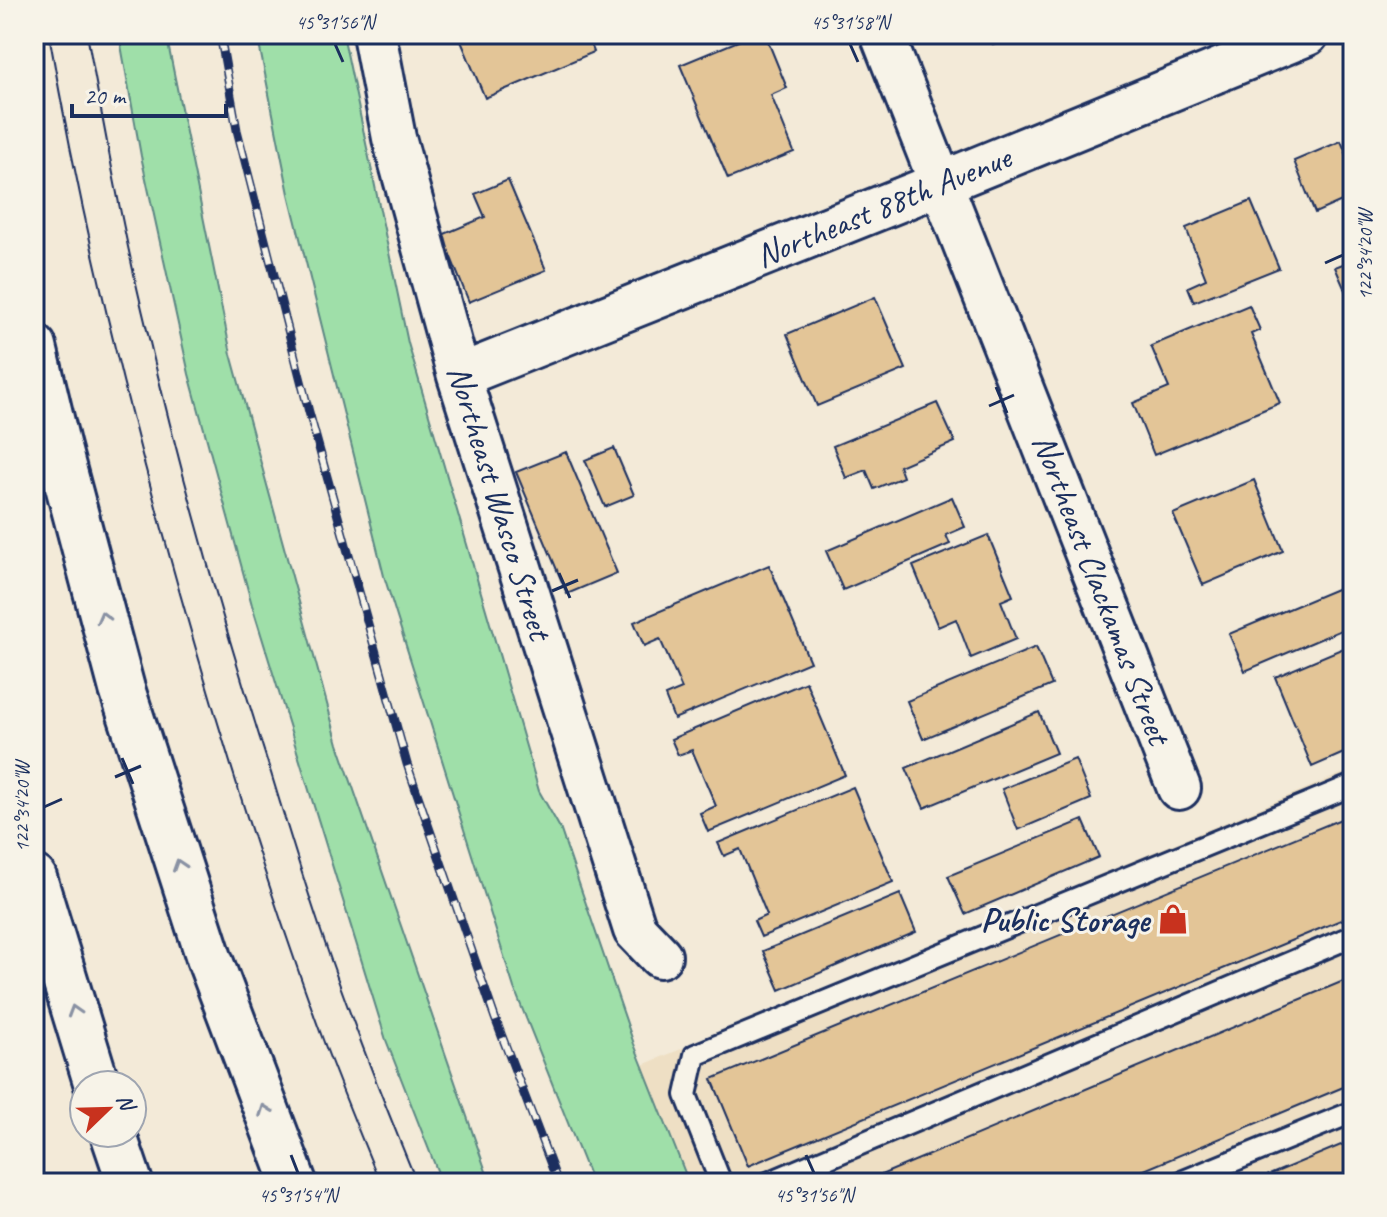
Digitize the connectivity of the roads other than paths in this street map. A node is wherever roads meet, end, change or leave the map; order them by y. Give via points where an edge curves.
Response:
1 (374, 34) edge
2 (882, 34) edge
3 (1307, 34) edge
4 (942, 183) junction
5 (34, 347) edge
6 (459, 376) junction
7 (1353, 785) edge
8 (1179, 788) dead end
9 (34, 878) edge
10 (1353, 936) edge
11 (660, 956) dead end
12 (92, 1069) edge
13 (1353, 1112) edge
14 (118, 1149) edge
15 (130, 1183) edge
16 (294, 1183) edge
17 (721, 1183) edge
18 (768, 1183) edge
19 (1179, 1183) edge

1 - 6 street, Northeast Wasco Street via 394,138
2 - 4 street, Northeast Clackamas Street
3 - 4 street, Northeast 88th Avenue
4 - 6 street, Northeast 88th Avenue
4 - 8 street, Northeast Clackamas Street
16 -> 5 highway via 209,958 122,689
6 - 11 street, Northeast Wasco Street via 635,930
7 - 17 lane via 695,1055 686,1095
12 -> 9 highway
10 - 18 lane
13 - 19 lane
14 - 15 highway

